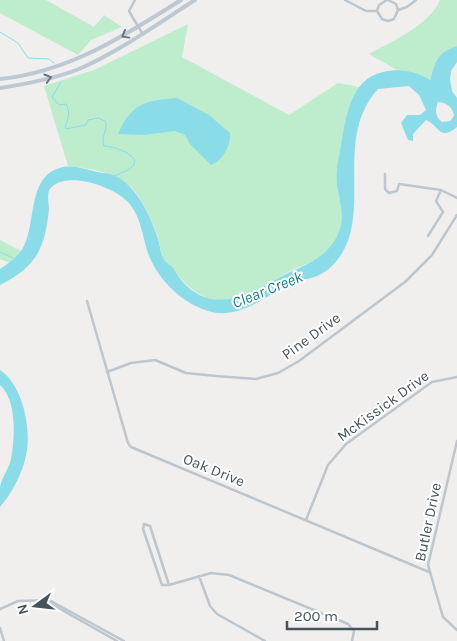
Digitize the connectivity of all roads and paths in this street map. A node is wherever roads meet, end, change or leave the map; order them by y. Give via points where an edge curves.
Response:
1 (134, 0) edge
2 (181, 0) edge
3 (195, 0) edge
4 (346, 0) edge
5 (387, 0) edge
6 (416, 0) edge
7 (398, 10) junction
8 (377, 11) junction
9 (138, 27) junction
10 (142, 33) junction
11 (0, 80) edge
12 (0, 88) edge
13 (385, 174) dead end
14 (441, 190) junction
15 (457, 198) edge
16 (457, 215) edge
17 (428, 236) dead end
18 (87, 301) dead end
19 (107, 372) junction
20 (457, 377) edge
21 (457, 441) edge
22 (306, 520) junction
23 (429, 572) junction
24 (199, 576) junction
25 (169, 585) junction
26 (46, 601) junction
27 (0, 609) edge
28 (0, 628) edge
29 (457, 630) edge
30 (4, 641) edge
31 (117, 641) edge
32 (124, 641) edge
33 (265, 641) edge
34 (352, 641) edge

1 - 9 street via 130,11
2 - 9 main road
3 - 10 main road
4 - 8 street via 366,11
5 - 7 street via 396,4
5 - 8 street via 379,4
6 - 7 street
7 - 8 street via 394,19 388,21 379,17
9 - 10 street
9 -> 11 main road via 62,66
12 -> 10 main road via 27,84 77,69
13 - 14 street via 385,189 389,193 397,191 399,184
14 - 15 street
14 - 17 street via 436,201 443,212
16 - 19 street, Pine Drive via 432,255 403,284 278,373 256,378 186,373 155,360 131,363
18 - 19 street, Oak Drive
19 - 22 street, Oak Drive via 131,447
20 - 22 street, McKissick Drive via 432,382 346,444 328,465
21 - 23 street, Butler Drive
22 - 23 street, Oak Drive
23 - 29 street, Butler Drive via 443,616
24 - 25 street
24 - 33 street via 210,606 217,614
24 - 34 street via 216,572 229,575 348,624 354,631
25 - 25 street via 150,526 144,524 142,528 160,583
26 - 27 street via 18,601
26 - 31 street
26 - 32 street
28 - 30 street

